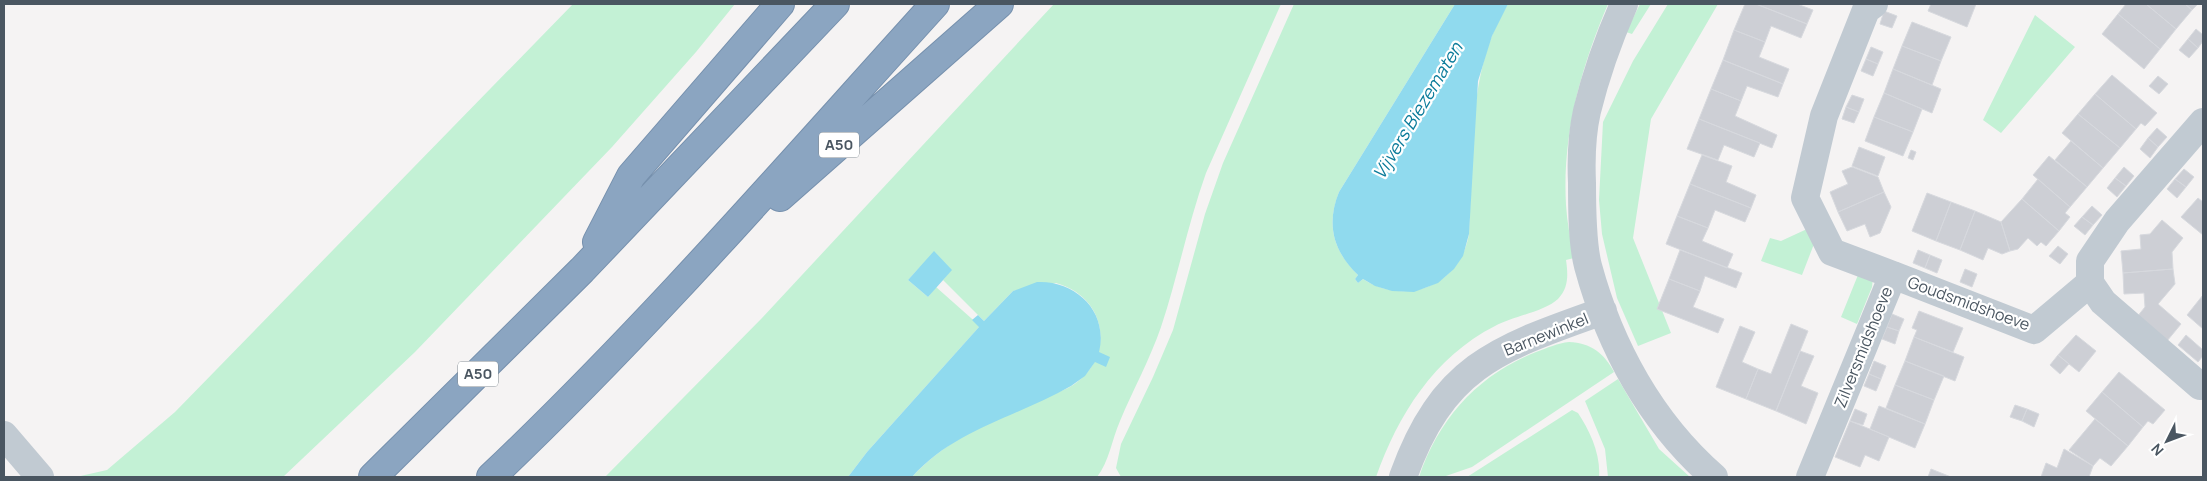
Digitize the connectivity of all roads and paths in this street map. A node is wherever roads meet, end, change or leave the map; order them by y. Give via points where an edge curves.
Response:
1 (780, 4) edge
2 (835, 4) edge
3 (935, 4) edge
4 (999, 4) edge
5 (1624, 4) edge
6 (1874, 4) edge
7 (2203, 122) edge
8 (582, 270) junction
9 (1893, 275) junction
10 (2090, 283) junction
11 (679, 285) junction
12 (1603, 311) junction
13 (2200, 386) dead end
14 (4, 435) edge
15 (40, 477) edge
16 (373, 477) edge
17 (492, 477) edge
18 (1403, 477) edge
19 (1714, 477) edge
20 (1810, 477) edge

1 - 8 highway, A50 via 631,176
2 - 8 highway, A50
3 - 11 highway, A50
4 - 11 highway, A50
5 - 12 street via 1606,47 1586,113 1582,166 1588,264
6 - 9 street, Zilversmidshoeve via 1866,10 1824,116 1805,198 1832,252
7 - 10 street via 2117,221 2090,261
8 - 16 highway, A50
9 - 10 street, Goudsmidshoeve via 2034,330
9 - 20 street, Zilversmidshoeve
10 - 13 street via 2103,302
11 - 17 highway, A50
12 - 18 street, Barnewinkel via 1513,345 1462,379 1438,405 1424,427
12 - 19 street via 1639,389 1669,431
14 - 15 street

